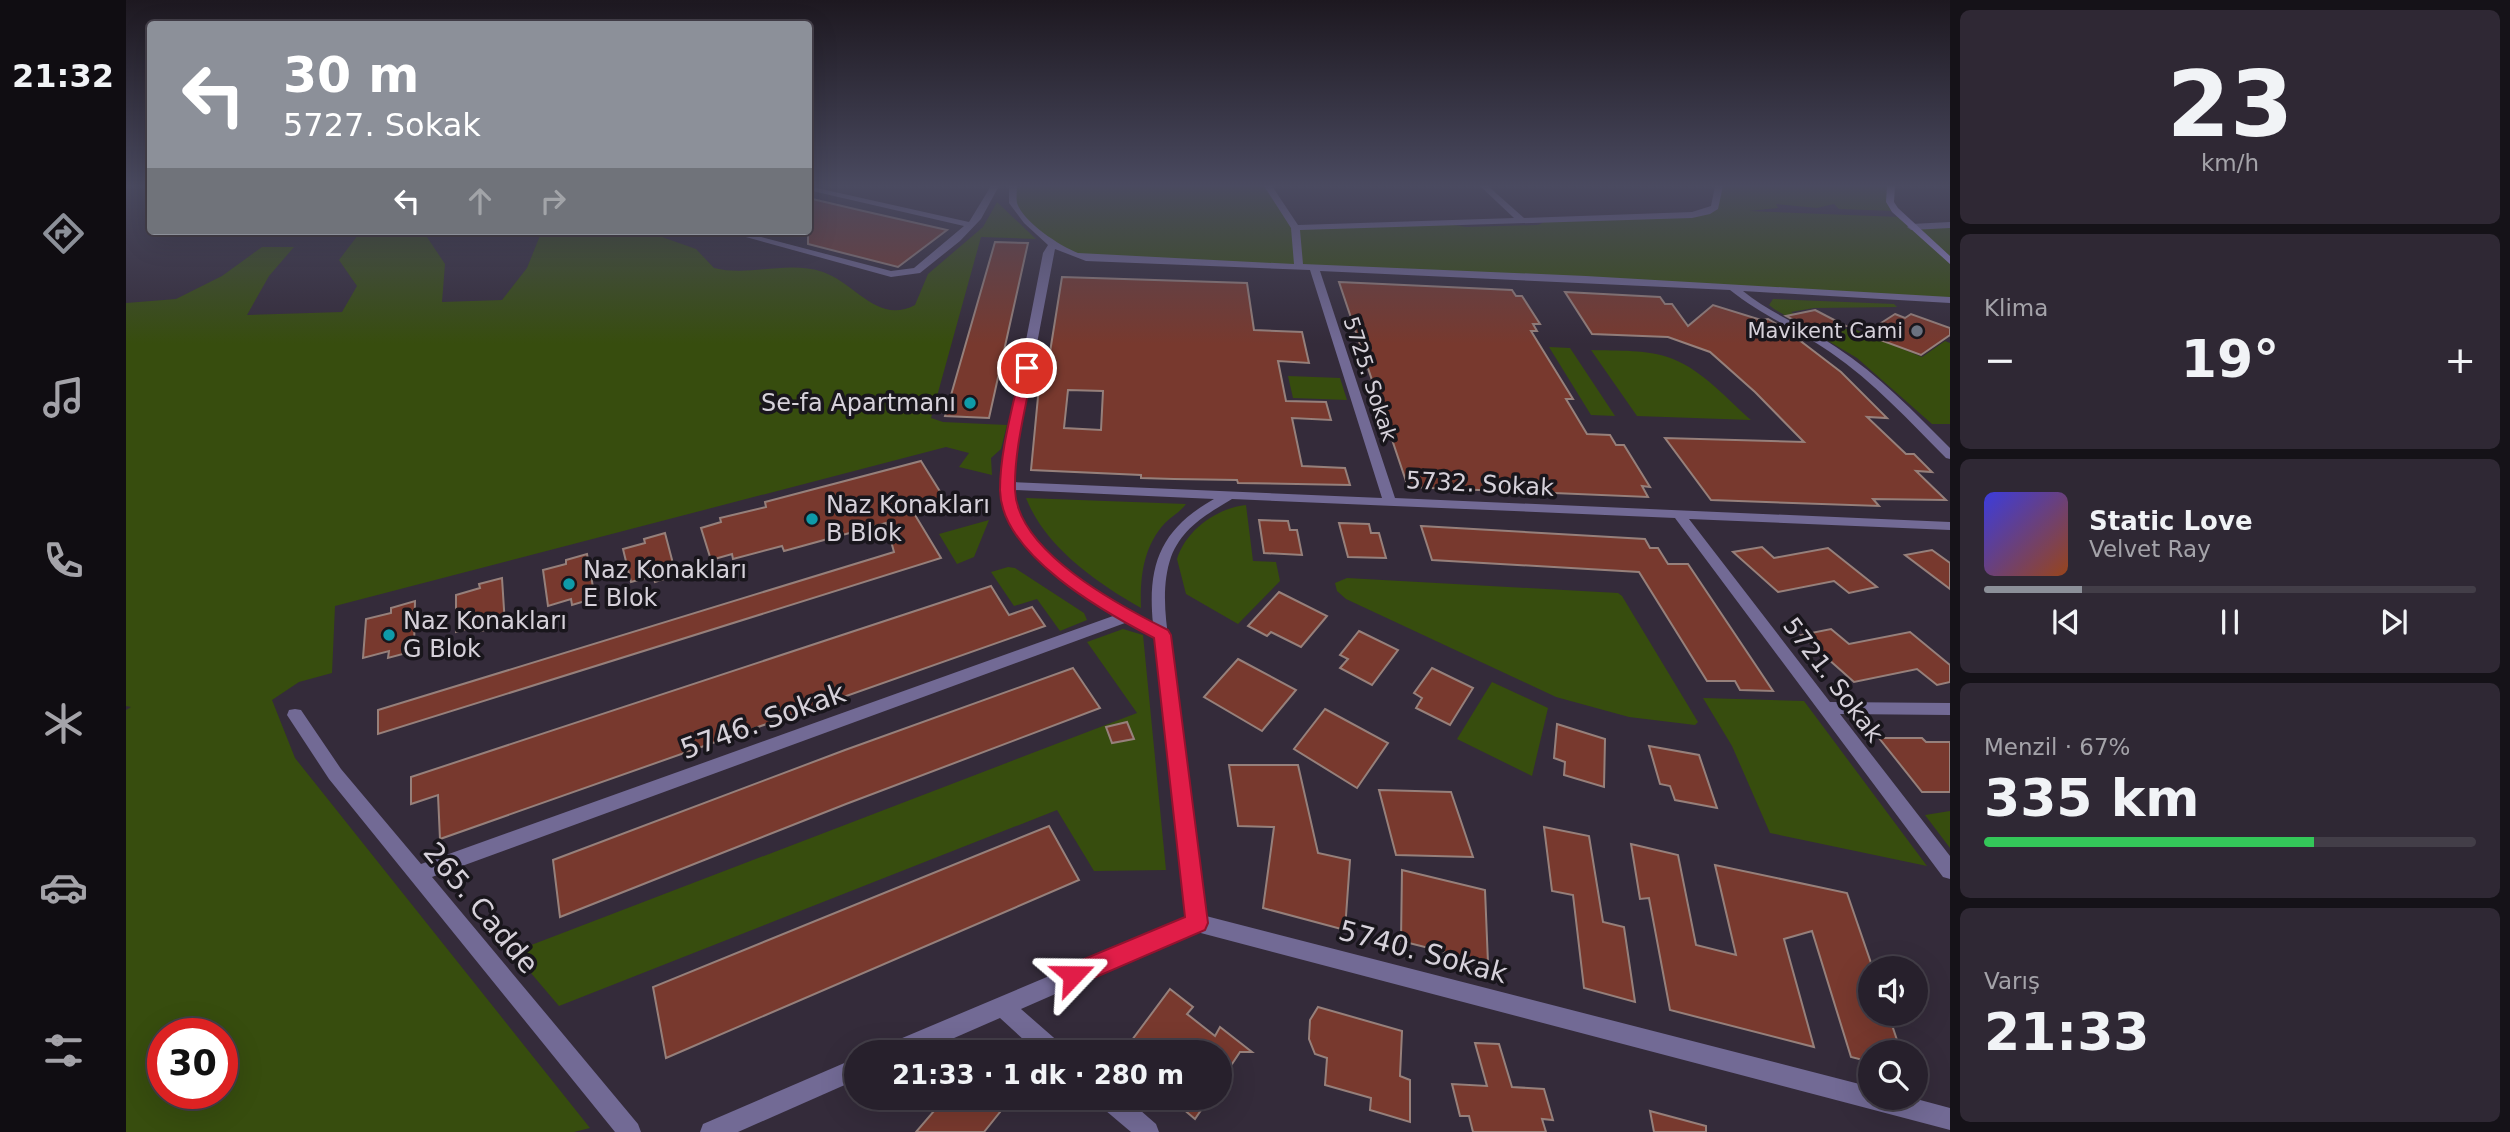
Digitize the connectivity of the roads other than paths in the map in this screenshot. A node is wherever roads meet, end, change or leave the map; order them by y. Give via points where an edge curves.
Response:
1 (758, 239) edge
2 (955, 239) edge
3 (1047, 239) edge
4 (1296, 239) edge
5 (1925, 239) edge
6 (1053, 245) junction
7 (1950, 261) edge
8 (1299, 267) junction
9 (1314, 267) junction
10 (1733, 288) junction
11 (1950, 299) edge
12 (1950, 456) edge
13 (1008, 486) junction
14 (1228, 496) junction
15 (1390, 503) junction
16 (1680, 516) junction
17 (1950, 526) edge
18 (1125, 617) junction
19 (1162, 635) junction
20 (1827, 708) junction
21 (1950, 709) edge
22 (295, 715) dead end
23 (1950, 871) edge
24 (418, 874) junction
25 (1197, 923) junction
26 (1002, 1006) junction
27 (924, 1040) edge
28 (1040, 1040) edge
29 (844, 1074) edge
30 (1122, 1110) edge
31 (1950, 1119) edge
32 (630, 1132) edge
33 (711, 1132) edge
34 (1148, 1132) edge

1 - 2 street via 891,274 907,274 919,270
3 - 6 street
4 - 8 street
5 - 7 street
6 - 8 street via 1086,258
6 - 13 street
8 - 9 street
9 - 10 street
9 - 15 street, 5725. Sokak
10 - 11 street
10 - 12 street via 1846,358
13 - 14 street, 5732. Sokak
13 - 18 street via 1014,519 1029,542
14 - 15 street, 5732. Sokak
14 - 19 street via 1189,520 1170,544 1160,579
15 - 16 street, 5732. Sokak
16 - 17 street, 5732. Sokak
16 - 20 street, 5721. Sokak
18 - 19 street
18 - 24 street, 5746. Sokak
19 - 25 street
20 - 21 street
20 - 23 street, 5721. Sokak
22 - 24 street, 265. Cadde via 335,774
24 - 32 street, 265. Cadde
25 - 26 street
25 - 31 street, 5740. Sokak
26 - 27 street
26 - 28 street
29 - 33 street
30 - 34 street

